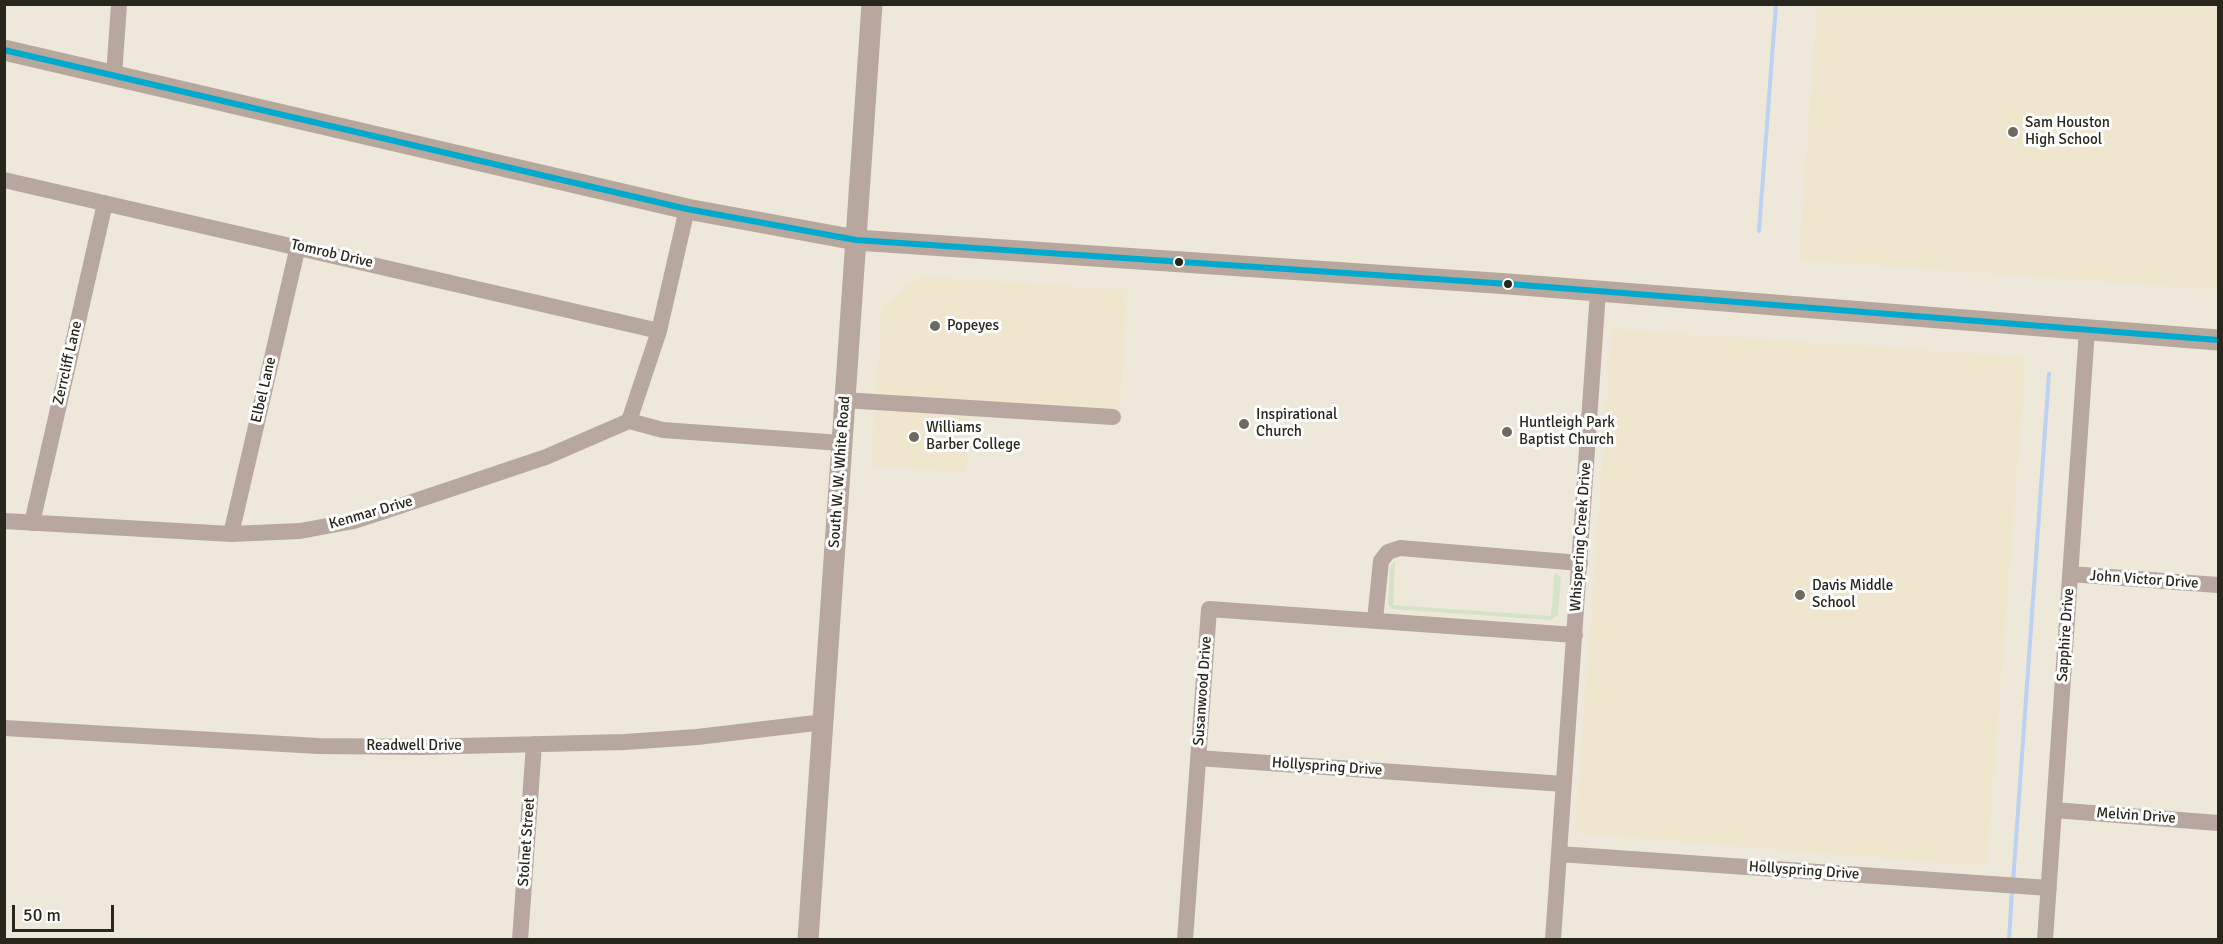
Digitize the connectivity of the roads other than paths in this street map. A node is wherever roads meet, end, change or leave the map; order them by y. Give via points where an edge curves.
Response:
1 (119, 4) edge
2 (872, 4) edge
3 (4, 50) edge
4 (114, 76) junction
5 (4, 180) edge
6 (105, 203) junction
7 (687, 209) junction
8 (856, 240) junction
9 (297, 246) junction
10 (1598, 291) junction
11 (2087, 330) junction
12 (659, 331) junction
13 (2218, 340) edge
14 (844, 400) junction
15 (1113, 417) dead end
16 (629, 421) junction
17 (841, 443) junction
18 (4, 522) edge
19 (32, 523) junction
20 (231, 534) junction
21 (1580, 563) junction
22 (2070, 574) junction
23 (2218, 585) edge
24 (1375, 620) junction
25 (1575, 635) junction
26 (824, 722) junction
27 (4, 728) edge
28 (534, 744) junction
29 (1198, 758) junction
30 (1564, 784) junction
31 (2054, 810) junction
32 (2218, 823) edge
33 (1559, 854) junction
34 (2049, 888) junction
35 (520, 939) edge
36 (808, 939) edge
37 (1185, 939) edge
38 (1553, 939) edge
39 (2045, 939) edge

1 - 4 street
2 - 8 main road, South W. W. White Road
3 - 4 main road
4 - 7 main road
5 - 6 street, Tomrob Drive
6 - 9 street, Tomrob Drive
6 - 19 street, Zerrcliff Lane
7 - 8 main road
7 - 12 street
8 - 10 main road
8 - 14 main road, South W. W. White Road
9 - 12 street, Tomrob Drive
9 - 20 street, Elbel Lane
10 - 11 main road
10 - 21 street, Whispering Creek Drive
11 - 13 main road
11 - 22 street, Sapphire Drive
12 - 16 street
14 - 15 street
14 - 17 main road, South W. W. White Road
16 - 17 street via 663,430
16 - 20 street, Kenmar Drive via 546,457 354,521 300,531
17 - 26 main road, South W. W. White Road
18 - 19 street, Kenmar Drive
19 - 20 street, Kenmar Drive
21 - 24 street via 1400,548 1388,552 1381,561
21 - 25 street, Whispering Creek Drive
22 - 23 street, John Victor Drive
22 - 31 street, Sapphire Drive
24 - 25 street, Susanwood Drive
24 - 29 street, Susanwood Drive via 1209,609
25 - 30 street, Whispering Creek Drive
26 - 28 street, Readwell Drive via 697,737
26 - 36 main road, South W. W. White Road
27 - 28 street, Readwell Drive via 318,746
28 - 35 street, Stolnet Street
29 - 30 street, Hollyspring Drive
29 - 37 street, Susanwood Drive
30 - 33 street, Whispering Creek Drive
31 - 32 street, Melvin Drive
31 - 34 street, Sapphire Drive
33 - 34 street, Hollyspring Drive
33 - 38 street
34 - 39 street, Sapphire Drive

